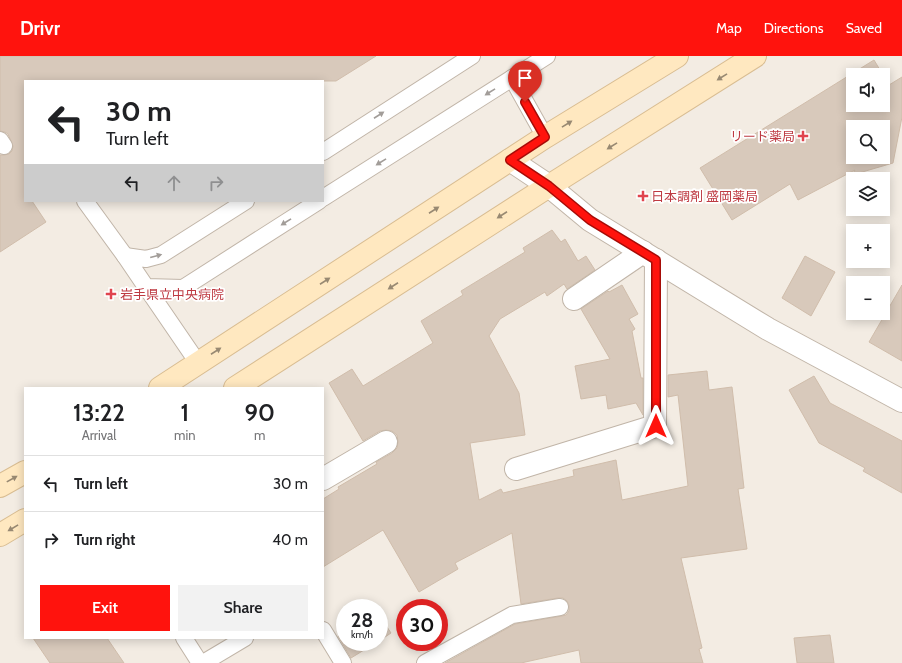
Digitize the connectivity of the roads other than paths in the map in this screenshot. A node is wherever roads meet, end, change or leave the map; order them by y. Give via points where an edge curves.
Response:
1 (472, 56) edge
2 (547, 56) edge
3 (677, 56) edge
4 (755, 56) edge
5 (512, 78) junction
6 (545, 137) junction
7 (324, 151) edge
8 (510, 160) junction
9 (549, 186) junction
10 (324, 197) edge
11 (86, 202) edge
12 (244, 202) edge
13 (317, 202) edge
14 (125, 256) junction
15 (649, 256) junction
16 (146, 287) junction
17 (574, 299) dead end
18 (198, 363) junction
19 (162, 387) edge
20 (236, 387) edge
21 (902, 401) edge
22 (386, 442) dead end
23 (516, 469) dead end
24 (24, 473) edge
25 (324, 478) edge
26 (0, 486) edge
27 (24, 521) edge
28 (0, 535) edge
29 (560, 607) dead end
30 (324, 632) edge
31 (185, 639) edge
32 (243, 639) edge
33 (200, 663) edge
34 (203, 663) edge
35 (343, 663) edge
36 (425, 663) edge

7 -> 1 lane
2 - 5 lane
6 -> 3 street
4 -> 9 street
5 - 6 lane
5 -> 10 lane
6 - 8 street
8 - 9 street
18 -> 8 street
9 - 15 street via 590,220
9 -> 20 street
11 - 14 lane
14 -> 12 lane via 146,259 161,255
13 -> 16 lane via 183,288
14 - 16 lane
15 - 17 street
15 - 21 street via 768,329
15 - 23 street via 656,426
16 - 18 lane
18 - 19 street
22 - 25 street
26 -> 24 street
27 -> 28 street
29 - 36 lane via 512,615
30 - 35 lane
31 - 33 lane
32 - 34 lane

